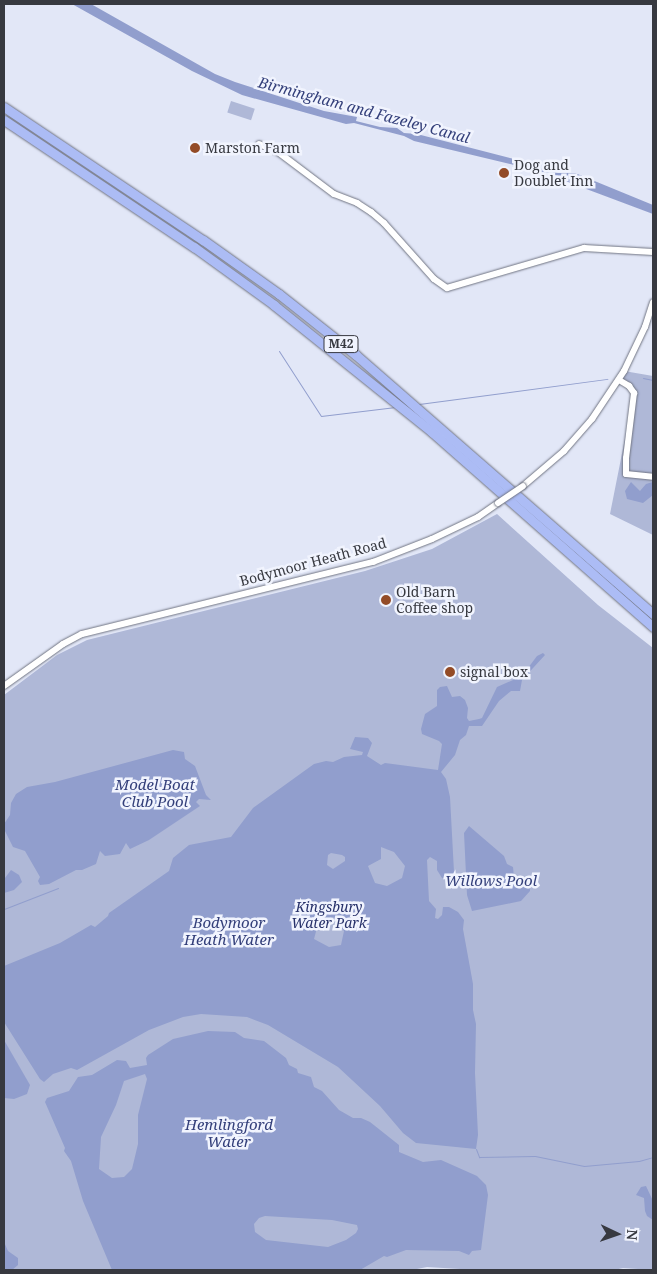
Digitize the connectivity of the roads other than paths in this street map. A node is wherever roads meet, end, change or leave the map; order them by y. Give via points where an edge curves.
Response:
1 (4, 107) edge
2 (4, 120) edge
3 (259, 144) dead end
4 (653, 252) edge
5 (653, 302) edge
6 (619, 380) junction
7 (653, 477) edge
8 (653, 614) edge
9 (653, 627) edge
10 (4, 686) edge

1 - 8 highway, M42 via 279,294 356,355
2 - 9 highway, M42 via 281,311 432,432
3 - 4 street via 278,152 334,194 371,212 434,279 447,288 584,248
5 - 6 street, Bodymoor Heath Road via 634,352
6 - 7 street via 634,393 626,474
6 - 10 street, Bodymoor Heath Road, bridge via 581,433 547,467 478,517 432,540 372,562 82,634 48,653

